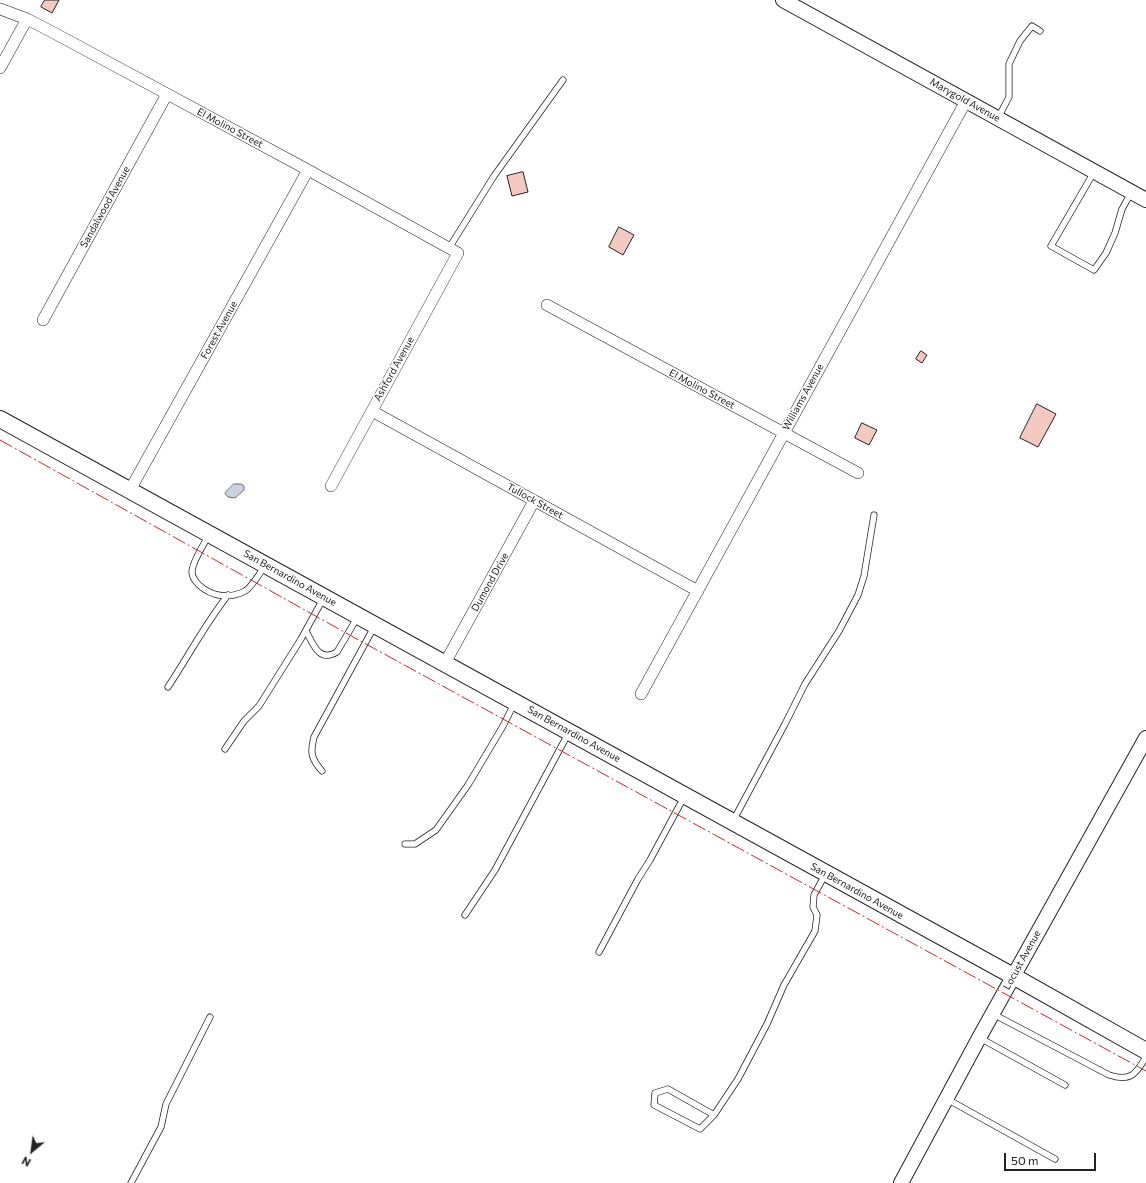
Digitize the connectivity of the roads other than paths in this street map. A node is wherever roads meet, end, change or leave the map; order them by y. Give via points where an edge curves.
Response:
1 (783, 0) edge
2 (0, 10) edge
3 (27, 19) junction
4 (1040, 30) dead end
5 (0, 68) edge
6 (563, 80) dead end
7 (167, 94) junction
8 (966, 101) junction
9 (998, 118) junction
10 (308, 170) junction
11 (1094, 171) junction
12 (1132, 192) junction
13 (1146, 200) edge
14 (454, 250) junction
15 (547, 305) dead end
16 (43, 320) dead end
17 (372, 411) junction
18 (0, 419) edge
19 (784, 432) junction
20 (858, 473) dead end
21 (331, 486) dead end
22 (130, 490) junction
23 (534, 501) junction
24 (874, 515) dead end
25 (210, 534) junction
26 (266, 565) junction
27 (698, 591) junction
28 (228, 596) junction
29 (324, 597) junction
30 (358, 616) junction
31 (375, 625) junction
32 (306, 631) junction
33 (445, 664) junction
34 (168, 687) dead end
35 (641, 694) dead end
36 (515, 702) junction
37 (570, 732) junction
38 (1146, 738) edge
39 (225, 749) dead end
40 (322, 771) dead end
41 (685, 795) junction
42 (733, 822) junction
43 (405, 844) dead end
44 (826, 873) junction
45 (465, 915) dead end
46 (599, 952) dead end
47 (1014, 976) junction
48 (992, 1013) junction
49 (210, 1017) dead end
50 (979, 1038) junction
51 (1146, 1051) edge
52 (1146, 1057) edge
53 (1065, 1085) dead end
54 (946, 1098) junction
55 (714, 1115) junction
56 (1055, 1159) dead end
57 (131, 1183) edge
58 (901, 1183) edge

1 - 8 street, Marygold Avenue
2 - 3 street, El Molino Street
3 - 5 street
3 - 7 street, El Molino Street
4 - 9 lane via 1032,26 1013,55 1009,64 1009,97
6 - 14 lane via 494,176
7 - 10 street, El Molino Street
7 - 16 street, Sandalwood Avenue
8 - 9 street, Marygold Avenue
8 - 19 street, Williams Avenue
9 - 11 street, Marygold Avenue
10 - 14 street, El Molino Street
10 - 22 street, Forest Avenue
11 - 12 street, Marygold Avenue
11 - 12 lane via 1051,246 1094,270 1106,253 1122,210
12 - 13 street, Marygold Avenue
14 - 17 street, Ashford Avenue
15 - 19 street, El Molino Street
17 - 21 street, Ashford Avenue
17 - 23 street, Tullock Street
18 - 22 main road, San Bernardino Avenue
19 - 20 street, El Molino Street
19 - 27 street, Williams Avenue
22 - 25 main road, San Bernardino Avenue
23 - 27 street, Tullock Street
23 - 33 street, Dumond Drive
24 - 42 lane via 864,576 858,595 839,631 805,684
25 - 26 main road, San Bernardino Avenue
25 - 28 lane via 193,565 193,577 211,593
26 - 28 lane via 247,590
26 - 29 main road, San Bernardino Avenue
27 - 35 street, Williams Avenue
28 - 34 lane via 206,625
29 - 30 main road, San Bernardino Avenue
29 - 32 lane
30 - 31 main road, San Bernardino Avenue
30 - 32 lane via 337,652 332,655 324,655 317,650
31 - 33 main road, San Bernardino Avenue
31 - 40 lane via 314,737 312,755
32 - 39 lane via 259,706 244,721
33 - 36 main road, San Bernardino Avenue
36 - 37 main road, San Bernardino Avenue
36 - 43 lane via 468,785 436,830 415,844
37 - 41 main road, San Bernardino Avenue
37 - 45 lane via 495,870
38 - 47 street, Locust Avenue
41 - 42 main road, San Bernardino Avenue
41 - 46 lane
42 - 44 main road, San Bernardino Avenue
44 - 47 main road, San Bernardino Avenue
44 - 55 lane via 814,895 813,907 817,915 815,931 784,985 738,1079
47 - 48 street, Locust Avenue
47 - 51 main road, San Bernardino Avenue
48 - 50 street, Locust Avenue
48 - 52 lane via 1119,1079 1137,1071
49 - 57 lane via 166,1104 161,1127
50 - 53 lane
50 - 54 street, Locust Avenue
54 - 56 lane
54 - 58 street, Locust Avenue
55 - 55 lane via 700,1129 654,1104 655,1093 668,1089

